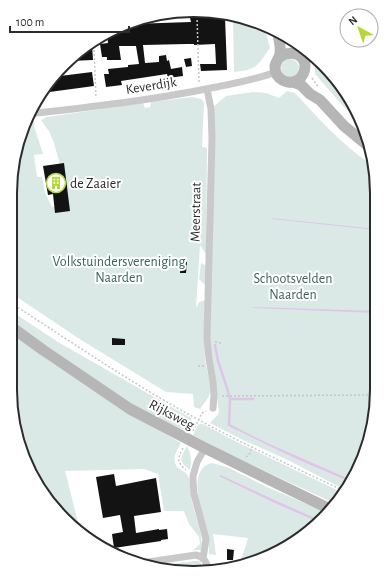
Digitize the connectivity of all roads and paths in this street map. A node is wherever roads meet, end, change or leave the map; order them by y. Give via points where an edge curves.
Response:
1 (196, 17) edge
2 (279, 39) edge
3 (287, 44) edge
4 (94, 48) edge
5 (295, 54) junction
6 (279, 58) junction
7 (310, 61) edge
8 (304, 66) junction
9 (276, 72) junction
10 (293, 82) junction
11 (207, 89) junction
12 (199, 90) junction
13 (320, 100) junction
14 (97, 106) junction
15 (36, 113) edge
16 (362, 141) edge
17 (17, 306) edge
18 (17, 331) edge
19 (370, 395) edge
20 (226, 396) dead end
21 (213, 408) dead end
22 (252, 447) junction
23 (205, 448) junction
24 (235, 463) junction
25 (339, 489) edge
26 (325, 507) edge
27 (204, 559) junction
28 (153, 561) edge
29 (207, 566) edge

1 - 12 path
2 - 6 main road
3 - 5 main road
4 - 14 path
5 - 6 main road via 286,53
5 - 8 main road via 302,59
6 - 9 main road via 276,62
7 - 8 street
8 - 10 main road via 299,79
8 - 13 main road via 304,76
9 - 10 main road via 283,80
9 - 11 street, Keverdijk
10 - 13 main road
11 - 12 street, Keverdijk
11 - 21 street, Meerstraat via 212,138 207,338 213,382
12 - 14 street, Keverdijk
13 - 16 main road
14 - 15 street, Keverdijk
17 - 22 path via 132,381
18 - 23 main road, Rijksweg via 130,409
19 - 20 path
22 - 24 path via 249,455
22 - 25 path
23 - 24 main road, Rijksweg
23 - 27 street via 193,476 194,494 206,539
24 - 26 main road, Rijksweg
27 - 28 street via 196,555
27 - 29 street

